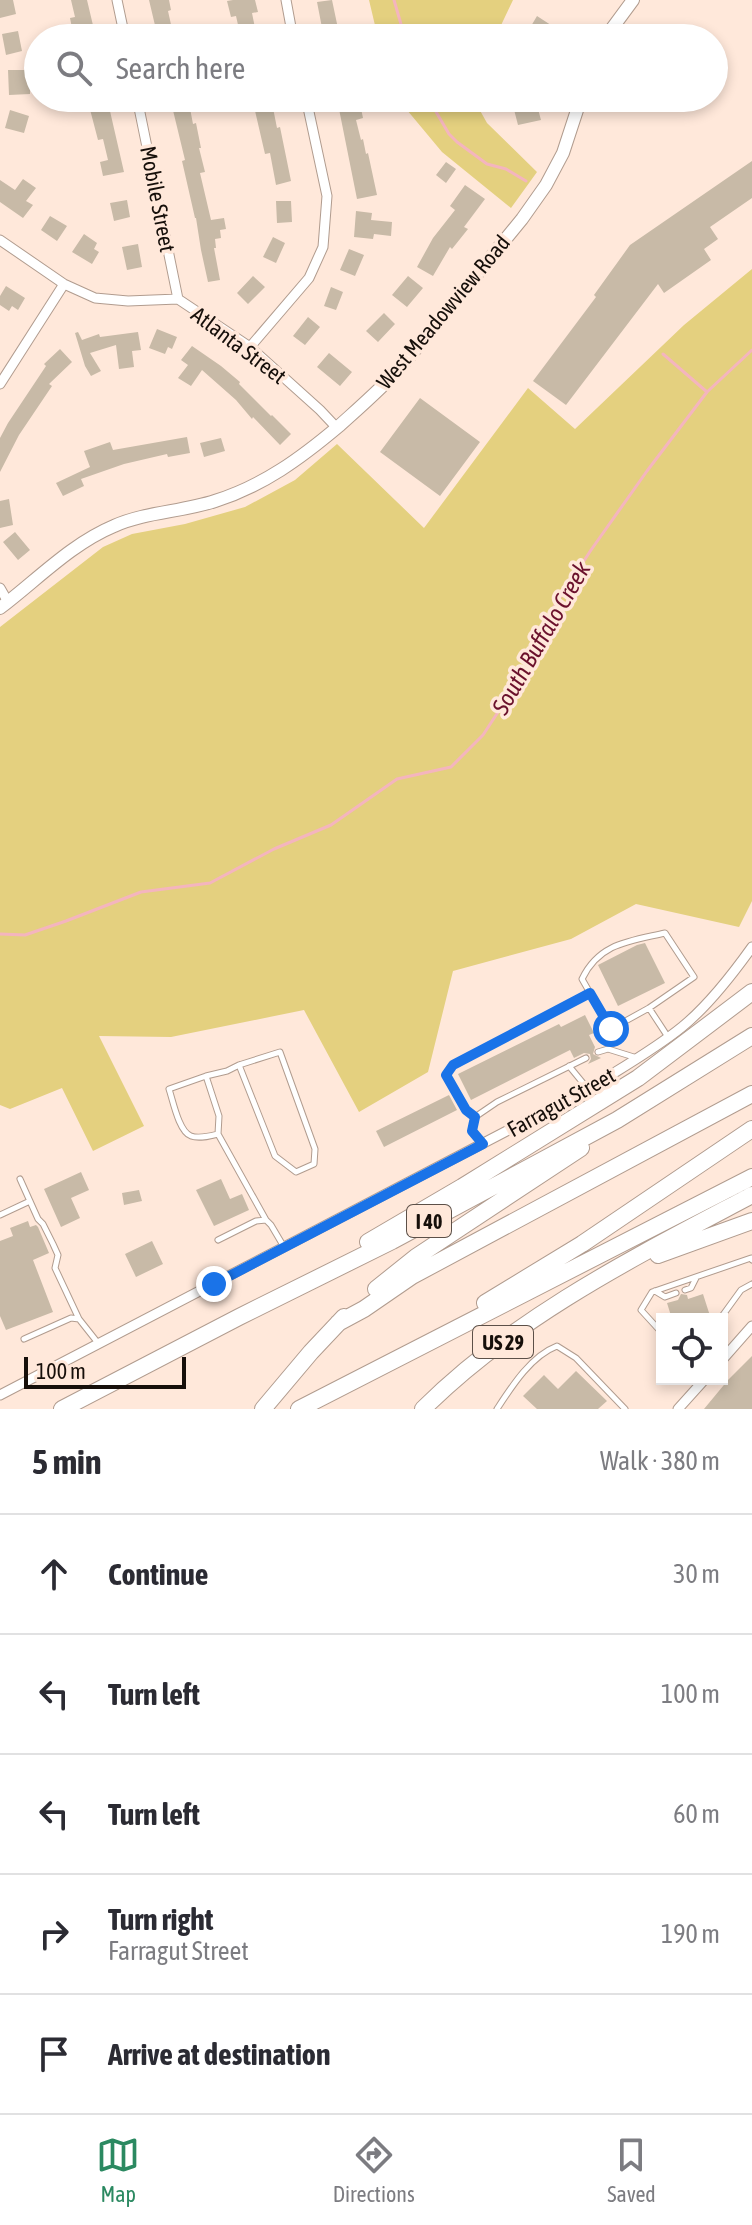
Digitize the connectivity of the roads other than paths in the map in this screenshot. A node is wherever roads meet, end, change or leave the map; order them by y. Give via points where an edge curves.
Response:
1 (117, 0) edge
2 (286, 0) edge
3 (633, 0) edge
4 (122, 24) edge
5 (290, 24) edge
6 (615, 24) edge
7 (140, 112) edge
8 (309, 112) edge
9 (577, 112) edge
10 (0, 240) edge
11 (64, 284) junction
12 (178, 299) junction
13 (250, 347) junction
14 (0, 384) edge
15 (336, 427) junction
16 (0, 588) edge
17 (4, 605) edge
18 (752, 947) edge
19 (752, 992) edge
20 (590, 993) junction
21 (649, 1008) junction
22 (752, 1036) edge
23 (668, 1037) junction
24 (598, 1052) dead end
25 (586, 1058) dead end
26 (637, 1059) junction
27 (239, 1065) junction
28 (569, 1066) junction
29 (206, 1076) junction
30 (593, 1086) junction
31 (752, 1094) edge
32 (475, 1117) junction
33 (617, 1120) junction
34 (752, 1129) edge
35 (218, 1134) junction
36 (483, 1144) junction
37 (752, 1177) edge
38 (20, 1179) dead end
39 (752, 1195) edge
40 (30, 1201) junction
41 (0, 1215) edge
42 (266, 1220) junction
43 (752, 1221) edge
44 (218, 1240) dead end
45 (284, 1247) junction
46 (752, 1260) edge
47 (697, 1277) junction
48 (590, 1283) junction
49 (752, 1284) edge
50 (685, 1290) dead end
51 (655, 1291) junction
52 (676, 1293) dead end
53 (724, 1313) edge
54 (239, 1317) junction
55 (79, 1319) junction
56 (338, 1323) junction
57 (656, 1326) edge
58 (752, 1326) edge
59 (24, 1339) dead end
60 (99, 1344) junction
61 (728, 1353) edge
62 (403, 1355) junction
63 (700, 1385) edge
64 (0, 1395) edge
65 (304, 1407) edge
66 (62, 1409) edge
67 (263, 1409) edge
68 (423, 1409) edge
69 (497, 1409) edge
70 (625, 1409) edge
71 (678, 1409) edge

1 - 4 street
2 - 5 street
3 - 6 street
7 - 12 street, Mobile Street
8 - 13 street via 327,196 323,247 309,278
9 - 15 street, West Meadowview Road via 556,170 532,205 408,360
10 - 11 street, Atlanta Street
11 - 12 street, Atlanta Street via 95,298
11 - 14 street
12 - 13 street, Atlanta Street
13 - 15 street, Atlanta Street
15 - 17 street, West Meadowview Road via 300,458 244,491 135,518 97,534
16 - 17 street
18 - 23 street, Farragut Street via 720,990
19 - 54 highway via 638,1078
20 - 21 lane via 611,1029
20 - 21 lane via 582,979 589,964 615,945 665,933 694,977
20 - 32 lane via 453,1065 446,1075
21 - 23 lane
22 - 33 highway, I 40
23 - 26 street, Farragut Street
24 - 26 lane via 608,1049
25 - 28 lane
26 - 30 street, Farragut Street
27 - 27 lane via 275,1156 296,1172 314,1164 315,1149 280,1052
27 - 29 lane
28 - 30 lane via 583,1083
28 - 32 lane
29 - 35 lane via 219,1116
29 - 35 lane via 169,1089 188,1135
30 - 36 street, Farragut Street
31 - 56 highway via 412,1276
32 - 36 lane via 472,1131
33 - 54 highway, I 40
33 - 56 highway via 568,1159 416,1257
34 - 62 highway via 582,1244
35 - 42 lane
36 - 45 street, Farragut Street
37 - 62 highway
38 - 40 lane
39 - 48 highway, US 29
40 - 41 lane
40 - 55 lane via 58,1255 55,1268
42 - 44 lane
42 - 45 lane
43 - 48 highway
45 - 60 street, Farragut Street
46 - 47 lane
47 - 50 lane
47 - 51 lane
48 - 68 highway, US 29 via 482,1357
49 - 53 lane
51 - 52 lane via 665,1297
51 - 57 lane via 641,1310
54 - 66 highway, I 40
55 - 59 lane
55 - 60 lane
56 - 67 highway
58 - 61 street
60 - 64 street, Farragut Street
62 - 65 highway
63 - 71 street
69 - 70 lane via 545,1350 557,1346 576,1358

